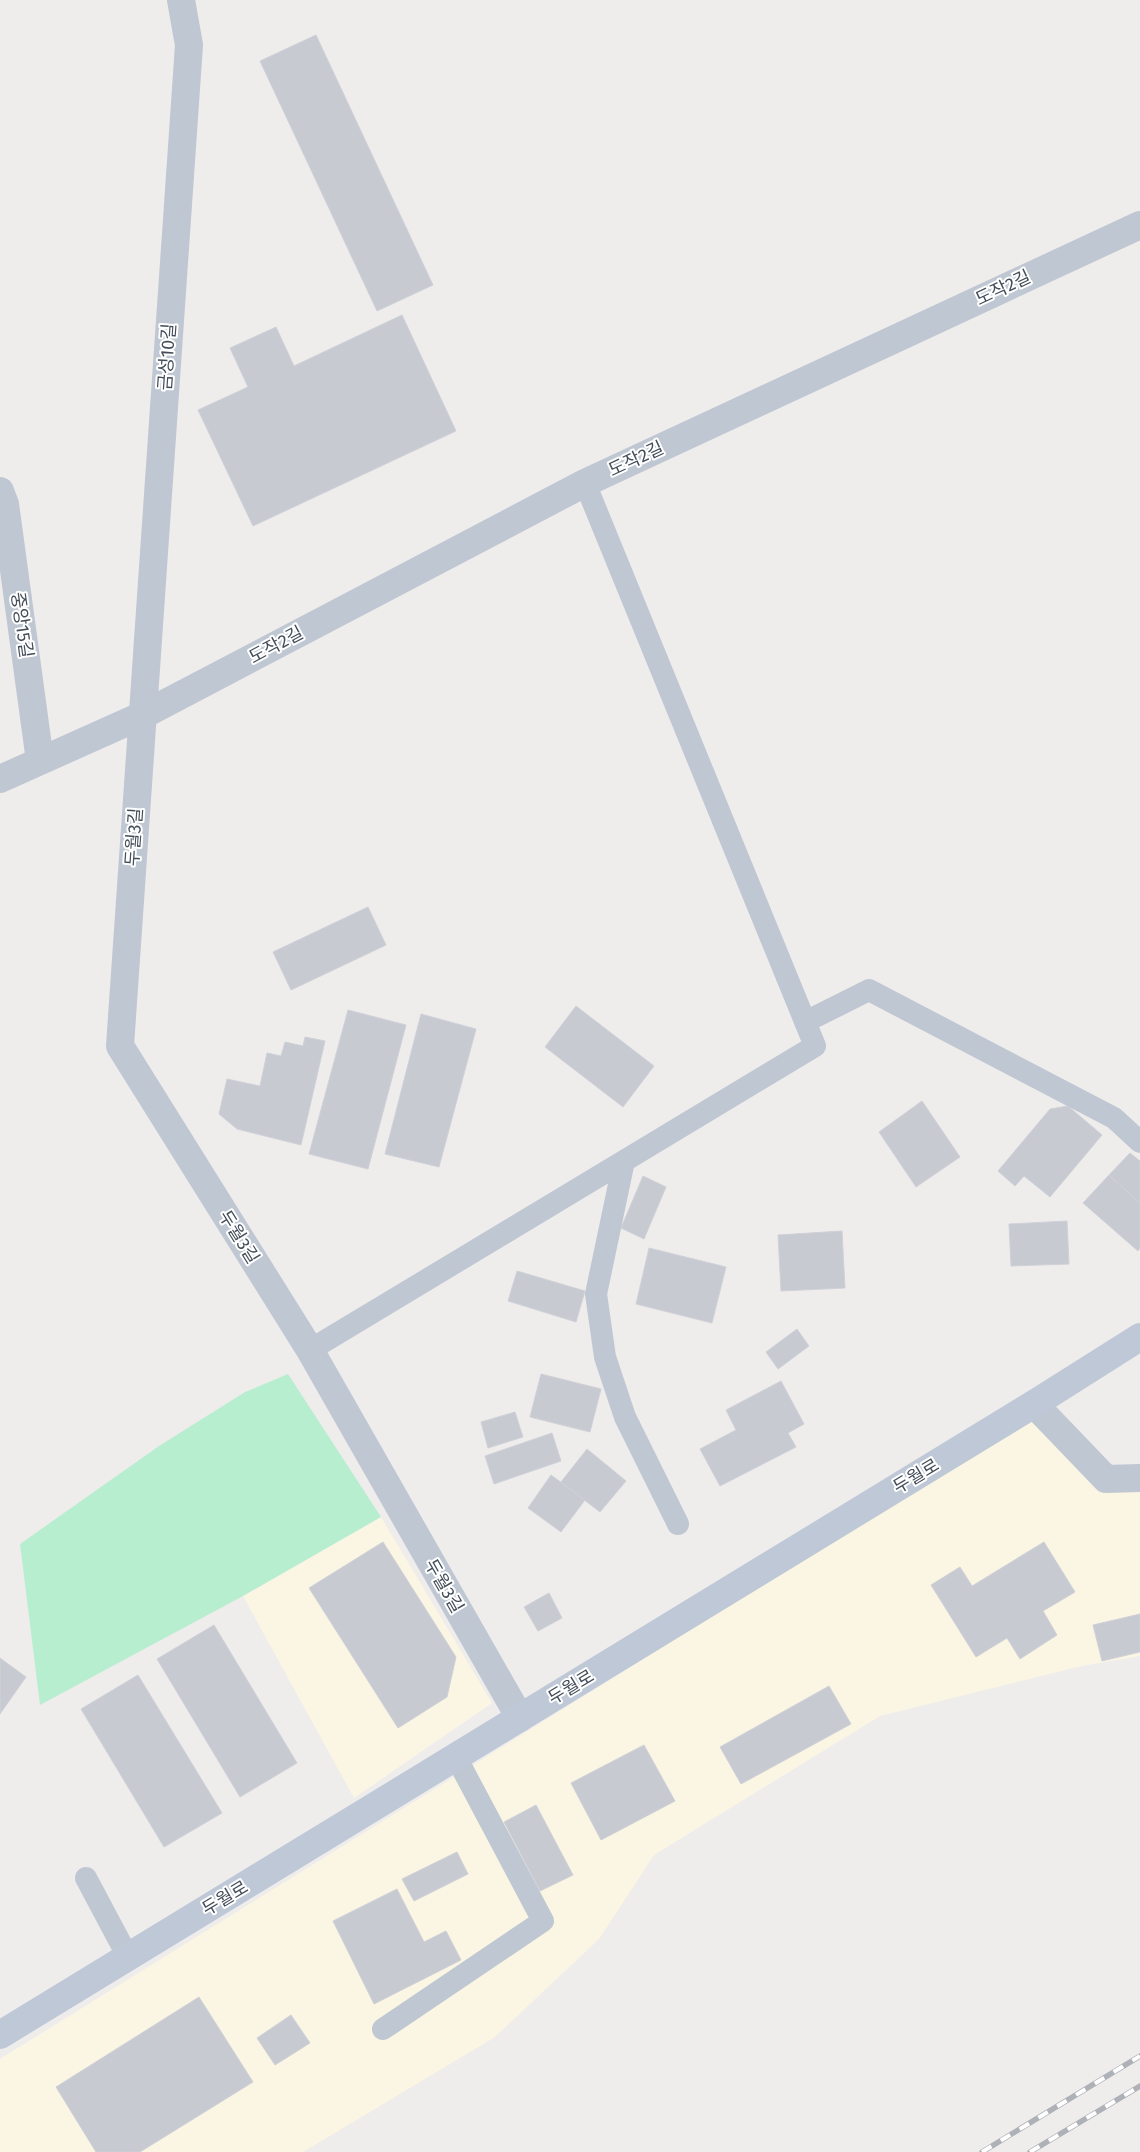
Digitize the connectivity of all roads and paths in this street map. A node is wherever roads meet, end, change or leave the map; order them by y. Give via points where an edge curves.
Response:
1 (180, 0) edge
2 (1140, 225) edge
3 (585, 483) junction
4 (0, 491) edge
5 (143, 715) junction
6 (40, 761) junction
7 (0, 779) edge
8 (805, 1022) junction
9 (1140, 1142) edge
10 (624, 1161) junction
11 (1140, 1337) edge
12 (310, 1350) junction
13 (1034, 1404) junction
14 (1140, 1478) edge
15 (678, 1524) dead end
16 (520, 1718) junction
17 (456, 1756) junction
18 (86, 1878) dead end
19 (128, 1957) junction
20 (383, 2029) dead end
21 (0, 2035) edge

1 - 5 street, 금성10길 via 189,45
2 - 3 street, 도작2길
3 - 5 street, 도작2길
3 - 8 lane
4 - 6 street, 중앙15길 via 5,504
5 - 6 street
5 - 12 street, 두월3길 via 120,1046
6 - 7 street
8 - 9 lane via 869,990 1114,1118
8 - 10 lane via 815,1046
10 - 12 lane
10 - 15 lane via 596,1294 605,1358 625,1417
11 - 13 main road, 두월로
12 - 16 street, 두월3길
13 - 14 street via 1106,1479
13 - 16 main road, 두월로
16 - 17 main road, 두월로
17 - 19 main road, 두월로
17 - 20 lane via 542,1921
18 - 19 lane
19 - 21 main road, 두월로

